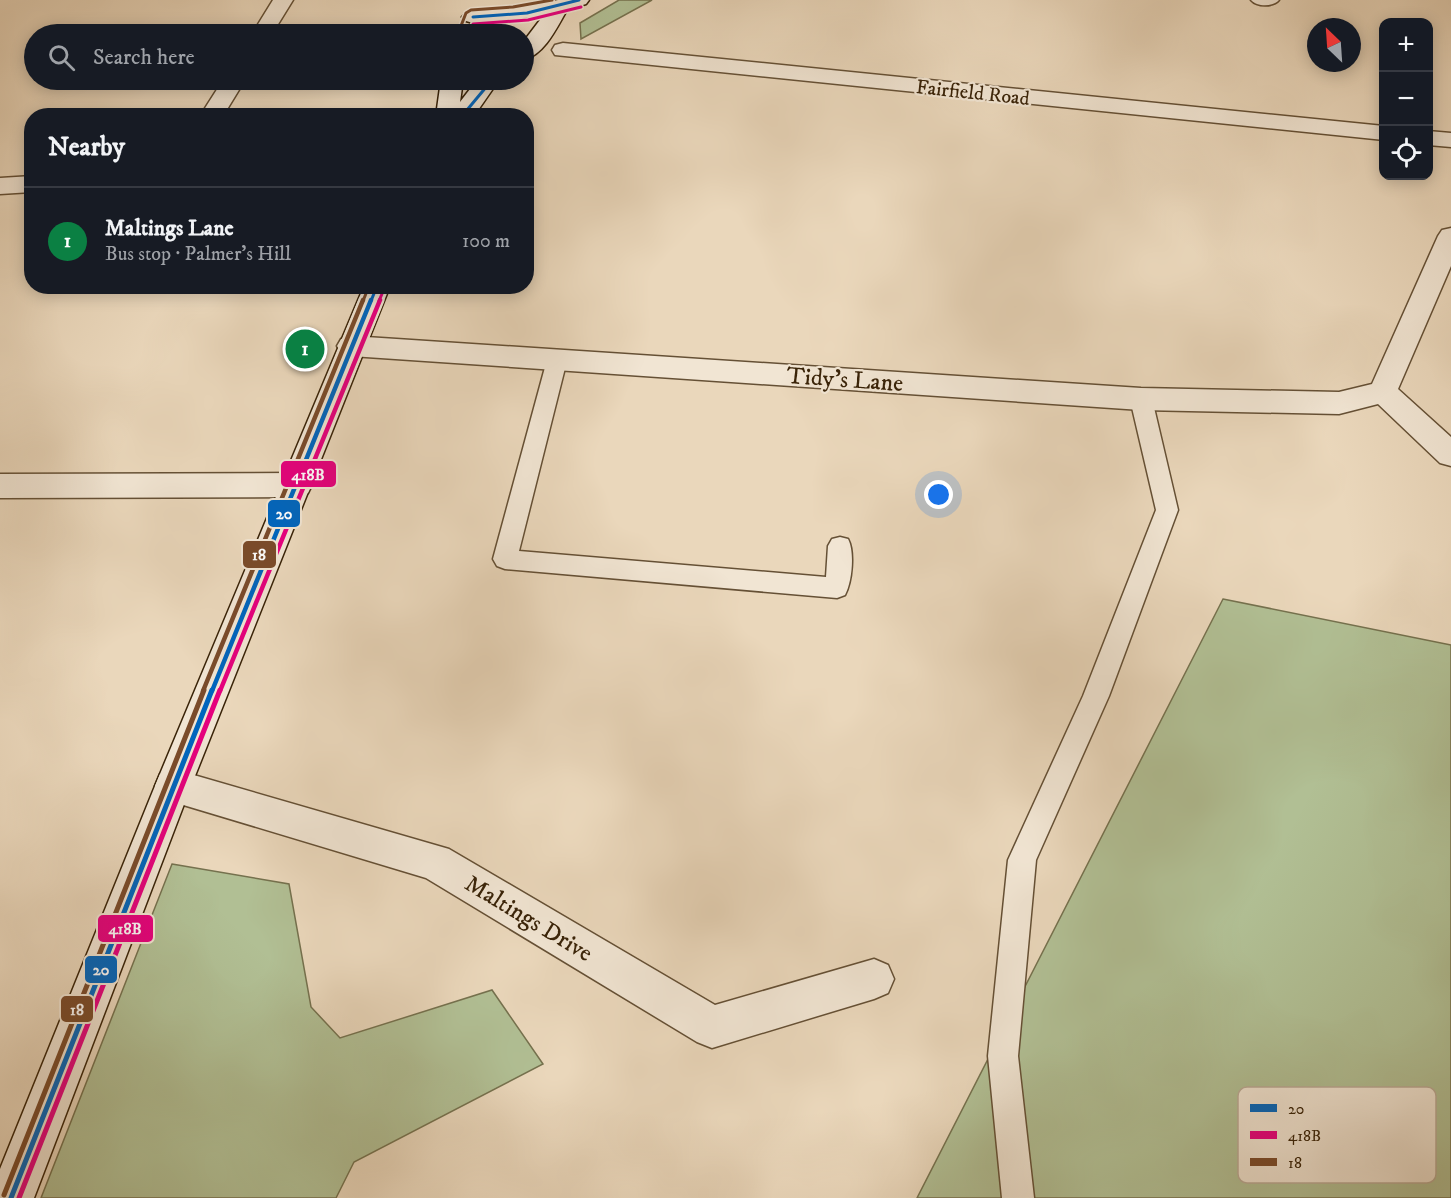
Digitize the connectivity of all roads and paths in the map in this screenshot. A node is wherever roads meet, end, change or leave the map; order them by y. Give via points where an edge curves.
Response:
1 (283, 0) edge
2 (1259, 0) edge
3 (1271, 0) edge
4 (569, 3) edge
5 (473, 17) edge
6 (505, 17) edge
7 (268, 24) edge
8 (534, 43) edge
9 (563, 50) dead end
10 (228, 90) edge
11 (451, 90) edge
12 (482, 90) edge
13 (216, 108) edge
14 (448, 108) edge
15 (468, 108) edge
16 (1379, 134) edge
17 (1433, 138) edge
18 (1451, 140) edge
19 (24, 184) edge
20 (0, 186) edge
21 (1451, 236) edge
22 (374, 294) edge
23 (351, 346) junction
24 (557, 360) junction
25 (1383, 392) junction
26 (1141, 399) junction
27 (1451, 455) edge
28 (297, 485) junction
29 (0, 486) edge
30 (840, 546) dead end
31 (173, 786) junction
32 (874, 979) dead end
33 (11, 1198) edge
34 (1018, 1198) edge

1 - 7 street
2 - 3 lane
4 - 6 street
4 - 8 street
5 - 6 street
9 - 16 street, Fairfield Road
10 - 13 street
11 - 14 street
12 - 15 street
17 - 18 street
19 - 20 street
21 - 25 street
22 - 23 street
23 - 24 street, Tidy's Lane
23 - 28 street
24 - 26 street, Tidy's Lane
24 - 30 lane via 505,559 837,588
25 - 26 street, Tidy's Lane via 1339,403
25 - 27 street
26 - 34 lane via 1167,510 1096,696 1022,860 1003,1056
28 - 29 street
28 - 31 street
31 - 32 street, Maltings Drive via 435,862 712,1027
31 - 33 street

